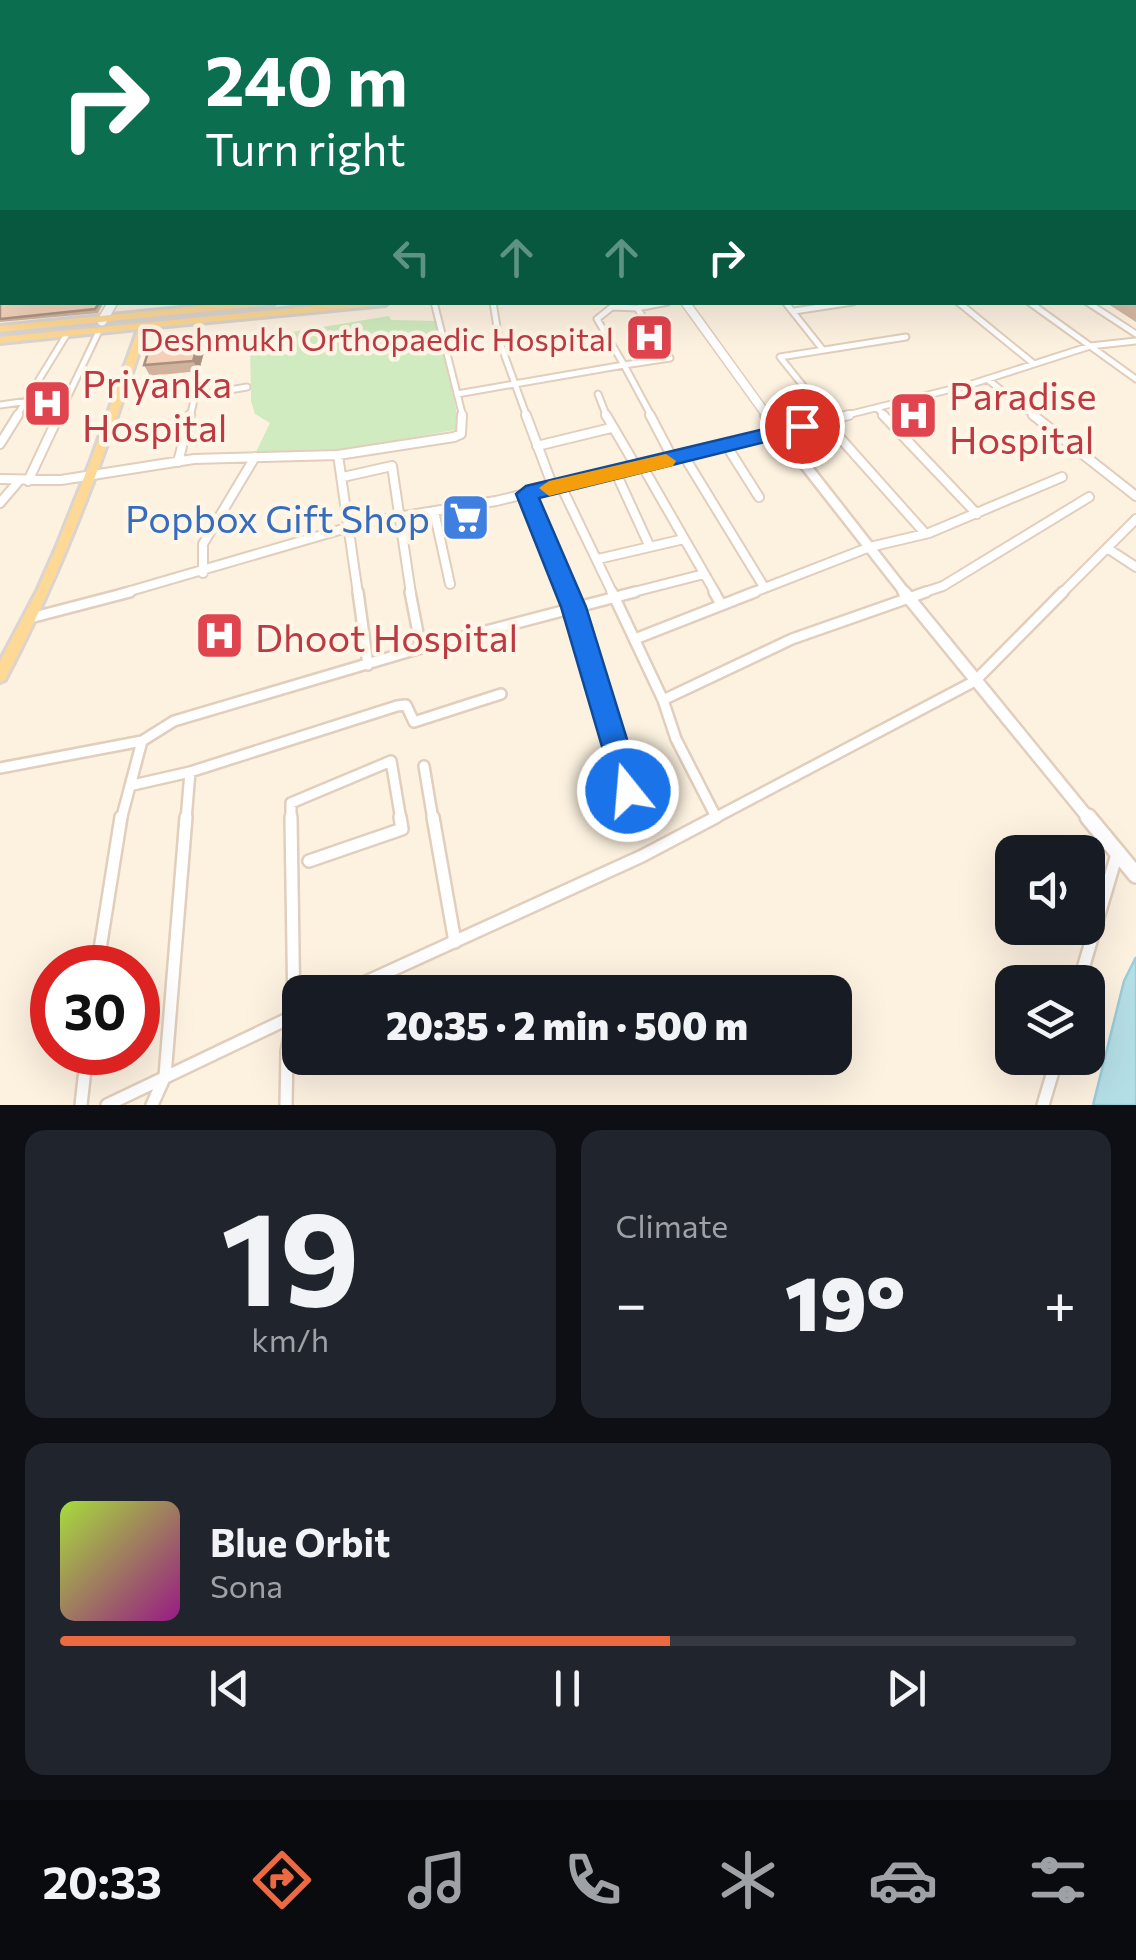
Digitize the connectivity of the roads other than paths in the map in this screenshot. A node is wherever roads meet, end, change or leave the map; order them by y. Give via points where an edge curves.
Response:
1 (112, 305) edge
2 (250, 305) edge
3 (355, 305) edge
4 (435, 305) edge
5 (493, 305) edge
6 (652, 305) edge
7 (687, 305) edge
8 (788, 305) edge
9 (833, 305) edge
10 (962, 305) edge
11 (1033, 305) edge
12 (1091, 305) edge
13 (637, 308) junction
14 (794, 311) junction
15 (100, 326) junction
16 (143, 326) junction
17 (0, 329) edge
18 (67, 334) junction
19 (906, 337) dead end
20 (1136, 337) edge
21 (0, 340) edge
22 (1090, 346) junction
23 (824, 350) junction
24 (625, 364) junction
25 (1034, 364) junction
26 (987, 379) junction
27 (1136, 380) edge
28 (514, 384) junction
29 (247, 388) dead end
30 (458, 394) junction
31 (598, 394) dead end
32 (28, 401) junction
33 (0, 405) edge
34 (876, 408) junction
35 (827, 420) junction
36 (611, 428) junction
37 (780, 432) junction
38 (0, 444) edge
39 (538, 446) junction
40 (726, 446) junction
41 (338, 456) junction
42 (684, 456) junction
43 (255, 457) junction
44 (673, 459) junction
45 (178, 462) junction
46 (640, 467) junction
47 (616, 473) junction
48 (92, 474) junction
49 (342, 476) junction
50 (1062, 477) dead end
51 (0, 479) edge
52 (28, 481) junction
53 (18, 482) junction
54 (557, 487) junction
55 (526, 494) junction
56 (1089, 496) dead end
57 (1136, 496) edge
58 (759, 497) dead end
59 (0, 503) edge
60 (434, 511) junction
61 (977, 514) junction
62 (399, 517) junction
63 (1135, 521) edge
64 (348, 528) junction
65 (924, 531) dead end
66 (684, 539) junction
67 (649, 545) junction
68 (870, 547) junction
69 (1107, 548) junction
70 (598, 559) junction
71 (1136, 566) edge
72 (204, 573) junction
73 (704, 574) junction
74 (450, 584) dead end
75 (764, 587) junction
76 (614, 596) junction
77 (910, 599) junction
78 (722, 604) junction
79 (574, 607) junction
80 (34, 617) junction
81 (635, 638) junction
82 (422, 648) junction
83 (368, 665) junction
84 (0, 675) edge
85 (975, 680) junction
86 (501, 694) dead end
87 (662, 700) junction
88 (142, 741) junction
89 (424, 766) dead end
90 (0, 768) edge
91 (190, 772) junction
92 (132, 785) junction
93 (594, 803) dead end
94 (716, 817) junction
95 (1117, 854) junction
96 (309, 862) dead end
97 (1136, 875) edge
98 (455, 942) junction
99 (100, 945) edge
100 (1084, 965) edge
101 (296, 975) edge
102 (382, 975) edge
103 (282, 1021) edge
104 (84, 1075) edge
105 (287, 1075) edge
106 (1052, 1075) edge
107 (165, 1076) junction
108 (81, 1105) edge
109 (106, 1105) edge
110 (152, 1105) edge
111 (286, 1105) edge
112 (1043, 1105) edge

1 - 15 main road
2 - 15 main road
3 - 16 main road
4 - 30 street
5 - 28 street
6 - 13 street
7 - 37 street
8 - 14 street
9 - 14 street
10 - 25 street
11 - 22 street
12 - 20 street
13 - 24 street via 612,307 597,316
13 - 24 street via 670,358
14 - 23 street
15 - 16 main road
15 - 17 main road
15 - 18 main road
15 - 52 street
16 - 48 main road
18 - 21 main road
18 - 32 street
19 - 23 street
20 - 22 street
22 - 25 street
22 - 27 street
23 - 35 street via 780,357
24 - 28 street
24 - 44 street
25 - 26 street
26 - 34 street
26 - 57 street
28 - 30 street
28 - 39 street
29 - 45 street via 195,396
30 - 41 street via 461,434
31 - 36 street
32 - 33 street
32 - 38 street
34 - 35 street
34 - 61 street
35 - 37 street
35 - 65 street
36 - 39 street
36 - 46 street
37 - 40 street
37 - 68 street
39 - 54 street
40 - 42 street
40 - 58 street
41 - 43 street
41 - 49 street
42 - 44 street
42 - 75 street
43 - 45 street
43 - 72 street via 204,544
44 - 46 street
45 - 48 street
46 - 47 street
46 - 66 street
47 - 54 street
47 - 67 street
48 - 52 street
48 - 80 main road
49 - 62 street via 392,466
49 - 64 street
50 - 61 street
51 - 53 street
52 - 53 street
53 - 59 street
54 - 55 street
54 - 70 street
55 - 60 street
55 - 79 street
56 - 77 street via 988,561
60 - 62 street
60 - 74 street
61 - 68 street
62 - 64 street
62 - 82 street
63 - 69 street
64 - 72 street
64 - 83 street
66 - 67 street
66 - 73 street
67 - 70 street
68 - 75 street
68 - 77 street
69 - 71 street
69 - 85 street
70 - 76 street
72 - 80 street
73 - 76 street
73 - 78 street
75 - 78 street
76 - 79 street
76 - 81 street
77 - 85 street
77 - 87 street via 792,639
78 - 81 street
79 - 82 street
79 - 93 street via 628,791
80 - 84 main road
81 - 87 street
82 - 83 street
83 - 88 street via 174,722
85 - 94 street
85 - 95 street
86 - 91 street via 414,722 406,704 397,706
87 - 94 street
88 - 90 street
88 - 92 street
89 - 98 street
91 - 92 street
91 - 107 street
92 - 99 street via 118,830
94 - 98 street
95 - 97 street
95 - 100 street
96 - 101 street via 402,829 390,761 291,803
98 - 102 street
103 - 107 street
104 - 108 street
105 - 111 street
106 - 112 street
107 - 109 street
107 - 110 street

